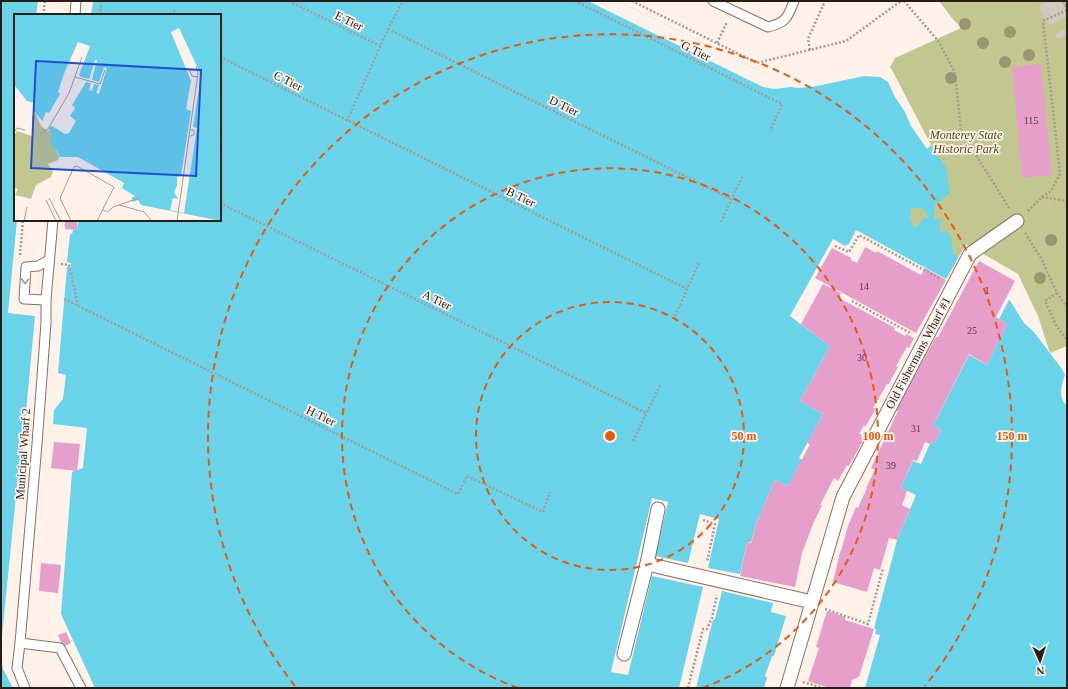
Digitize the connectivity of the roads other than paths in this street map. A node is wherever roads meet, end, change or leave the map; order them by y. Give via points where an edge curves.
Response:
1 (76, 1) edge
2 (713, 1) edge
3 (794, 1) edge
4 (75, 14) edge
5 (53, 221) edge
6 (1017, 221) road end
7 (49, 260) junction
8 (46, 300) junction
9 (658, 509) dead end
10 (647, 564) junction
11 (812, 603) junction
12 (20, 642) junction
13 (624, 654) dead end
14 (25, 688) edge
15 (81, 688) edge
16 (786, 688) edge

1 - 4 lane
2 - 3 lane via 768,27 779,24 788,17
5 - 7 lane, Municipal Wharf 2
6 - 11 street, Old Fishermans Wharf #1 via 970,254 843,497
7 - 8 lane, Municipal Wharf 2
7 -> 8 lane via 38,266 26,267 24,299
8 - 12 lane, Municipal Wharf 2
9 - 10 street
10 - 11 street
10 - 13 street
11 - 16 street, Old Fishermans Wharf #1
12 - 14 lane, Municipal Wharf 2 via 16,668
12 - 15 lane via 60,648

